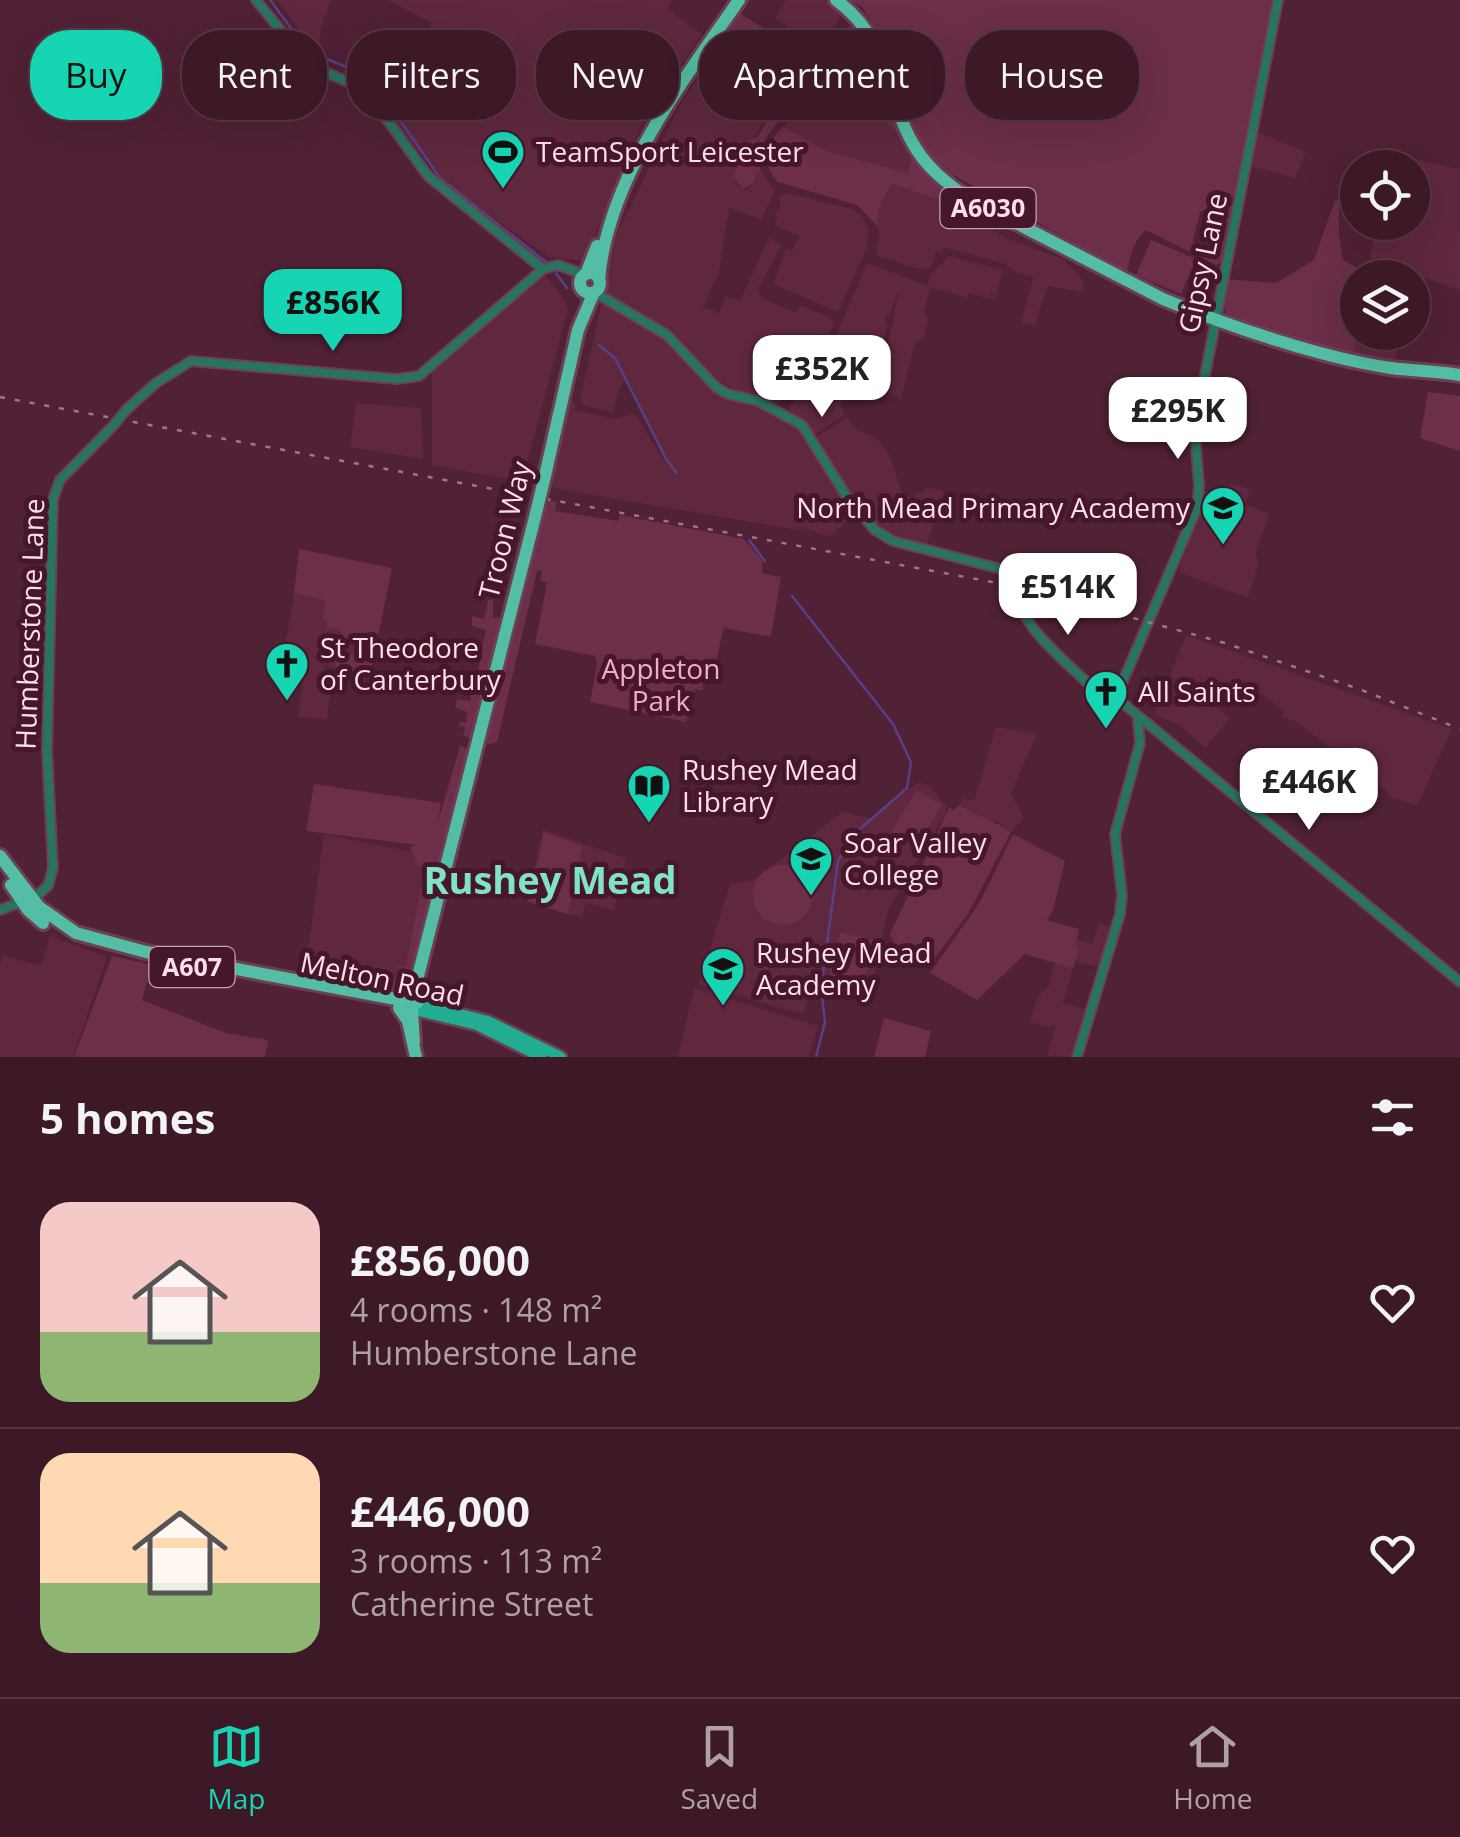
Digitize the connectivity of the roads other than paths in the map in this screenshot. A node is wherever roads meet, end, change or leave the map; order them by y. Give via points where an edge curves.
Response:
1 (256, 0) edge
2 (736, 0) edge
3 (1278, 0) edge
4 (842, 3) edge
5 (544, 269) junction
6 (590, 284) junction
7 (1215, 319) junction
8 (1460, 375) edge
9 (1114, 699) junction
10 (1142, 723) junction
11 (1156, 732) junction
12 (1141, 740) junction
13 (2, 863) edge
14 (28, 902) junction
15 (0, 910) edge
16 (428, 936) junction
17 (189, 960) junction
18 (206, 970) junction
19 (272, 975) junction
20 (1460, 982) edge
21 (416, 984) junction
22 (290, 986) junction
23 (315, 986) junction
24 (409, 1006) junction
25 (497, 1029) junction
26 (416, 1051) edge
27 (541, 1057) edge
28 (561, 1057) edge
29 (1077, 1057) edge

1 - 5 street via 302,58 365,92 428,176
2 - 6 highway via 637,144
3 - 7 street, Gipsy Lane
4 - 7 highway, A6030 via 872,37 905,129 937,176 1095,265
5 - 6 street via 558,264
5 - 14 street, Humberstone Lane, bridge via 419,376 191,361 156,383 60,480 53,499 47,750 53,868 46,888
6 - 9 street via 667,335 718,388 802,425 875,530 893,541 1009,571 1028,622
6 - 16 highway, Troon Way, bridge
7 - 8 highway, A6030 via 1390,368
7 - 9 street, Gipsy Lane via 1197,433 1197,508
9 - 10 street
10 - 11 street
10 - 12 street
11 - 12 street
11 - 20 street
12 - 29 street via 1115,834 1120,914
13 - 14 highway, A607
14 - 15 street
14 - 17 highway, Melton Road / A607 via 88,937
14 - 18 highway, Melton Road / A607 via 46,925 82,942
16 - 21 highway, Troon Way
16 - 24 highway, Troon Way
17 - 18 highway, Melton Road
17 - 19 highway, Melton Road / A607
18 - 22 highway, Melton Road / A607
19 - 22 highway
19 - 23 highway, Melton Road / A607
21 - 24 highway, Troon Way
21 - 24 highway, Melton Road
22 - 23 highway, Melton Road / A607
23 - 24 highway, Melton Road / A607
23 - 24 highway, Melton Road / A607
24 - 25 main road, Melton Road / A607
24 - 26 highway
25 - 27 main road, Melton Road / A607
25 - 28 main road, Melton Road / A607

